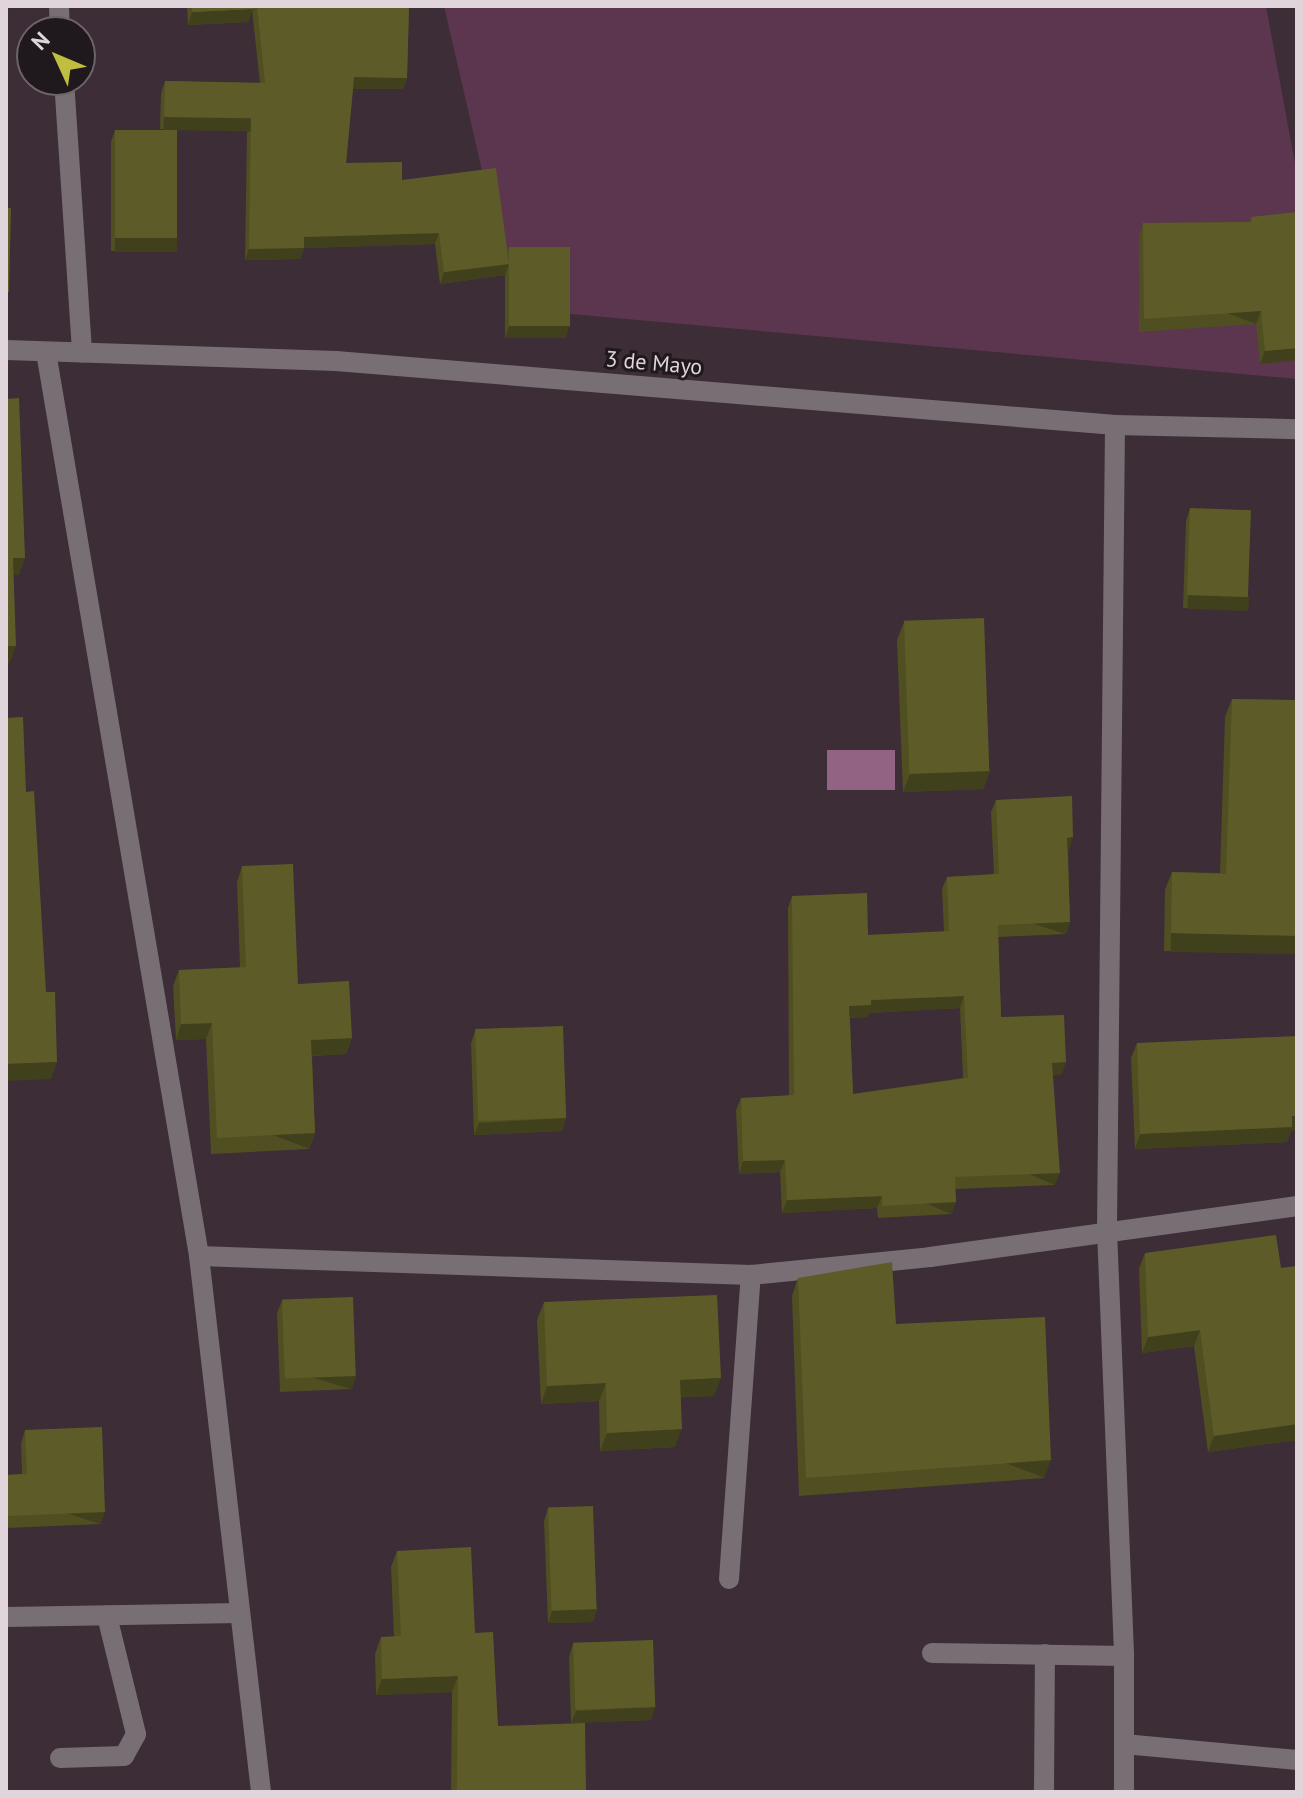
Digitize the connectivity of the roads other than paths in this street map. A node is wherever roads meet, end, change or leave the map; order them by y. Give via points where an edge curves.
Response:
1 (65, 96) edge
2 (6, 350) edge
3 (46, 352) junction
4 (82, 352) junction
5 (1115, 425) junction
6 (1297, 429) edge
7 (1297, 1206) edge
8 (1107, 1230) junction
9 (199, 1256) junction
10 (751, 1275) junction
11 (729, 1579) dead end
12 (240, 1613) junction
13 (107, 1616) junction
14 (6, 1617) edge
15 (932, 1653) dead end
16 (1045, 1654) junction
17 (1124, 1656) junction
18 (1124, 1744) junction
19 (60, 1758) dead end
20 (1297, 1760) edge
21 (261, 1792) edge
22 (1044, 1792) edge
23 (1124, 1792) edge

1 - 4 street
2 - 3 street, 3 de Mayo
3 - 4 street, 3 de Mayo
3 - 9 street
4 - 5 street, 3 de Mayo via 336,361
5 - 6 street, 3 de Mayo
5 - 8 street
7 - 8 street
8 - 10 street via 930,1257
8 - 17 street
9 - 10 street
9 - 12 street
10 - 11 street
12 - 13 street
12 - 21 street
13 - 14 street
13 - 19 street via 136,1734 124,1756
15 - 16 street
16 - 17 street
16 - 22 street
17 - 18 street
18 - 20 street
18 - 23 street

